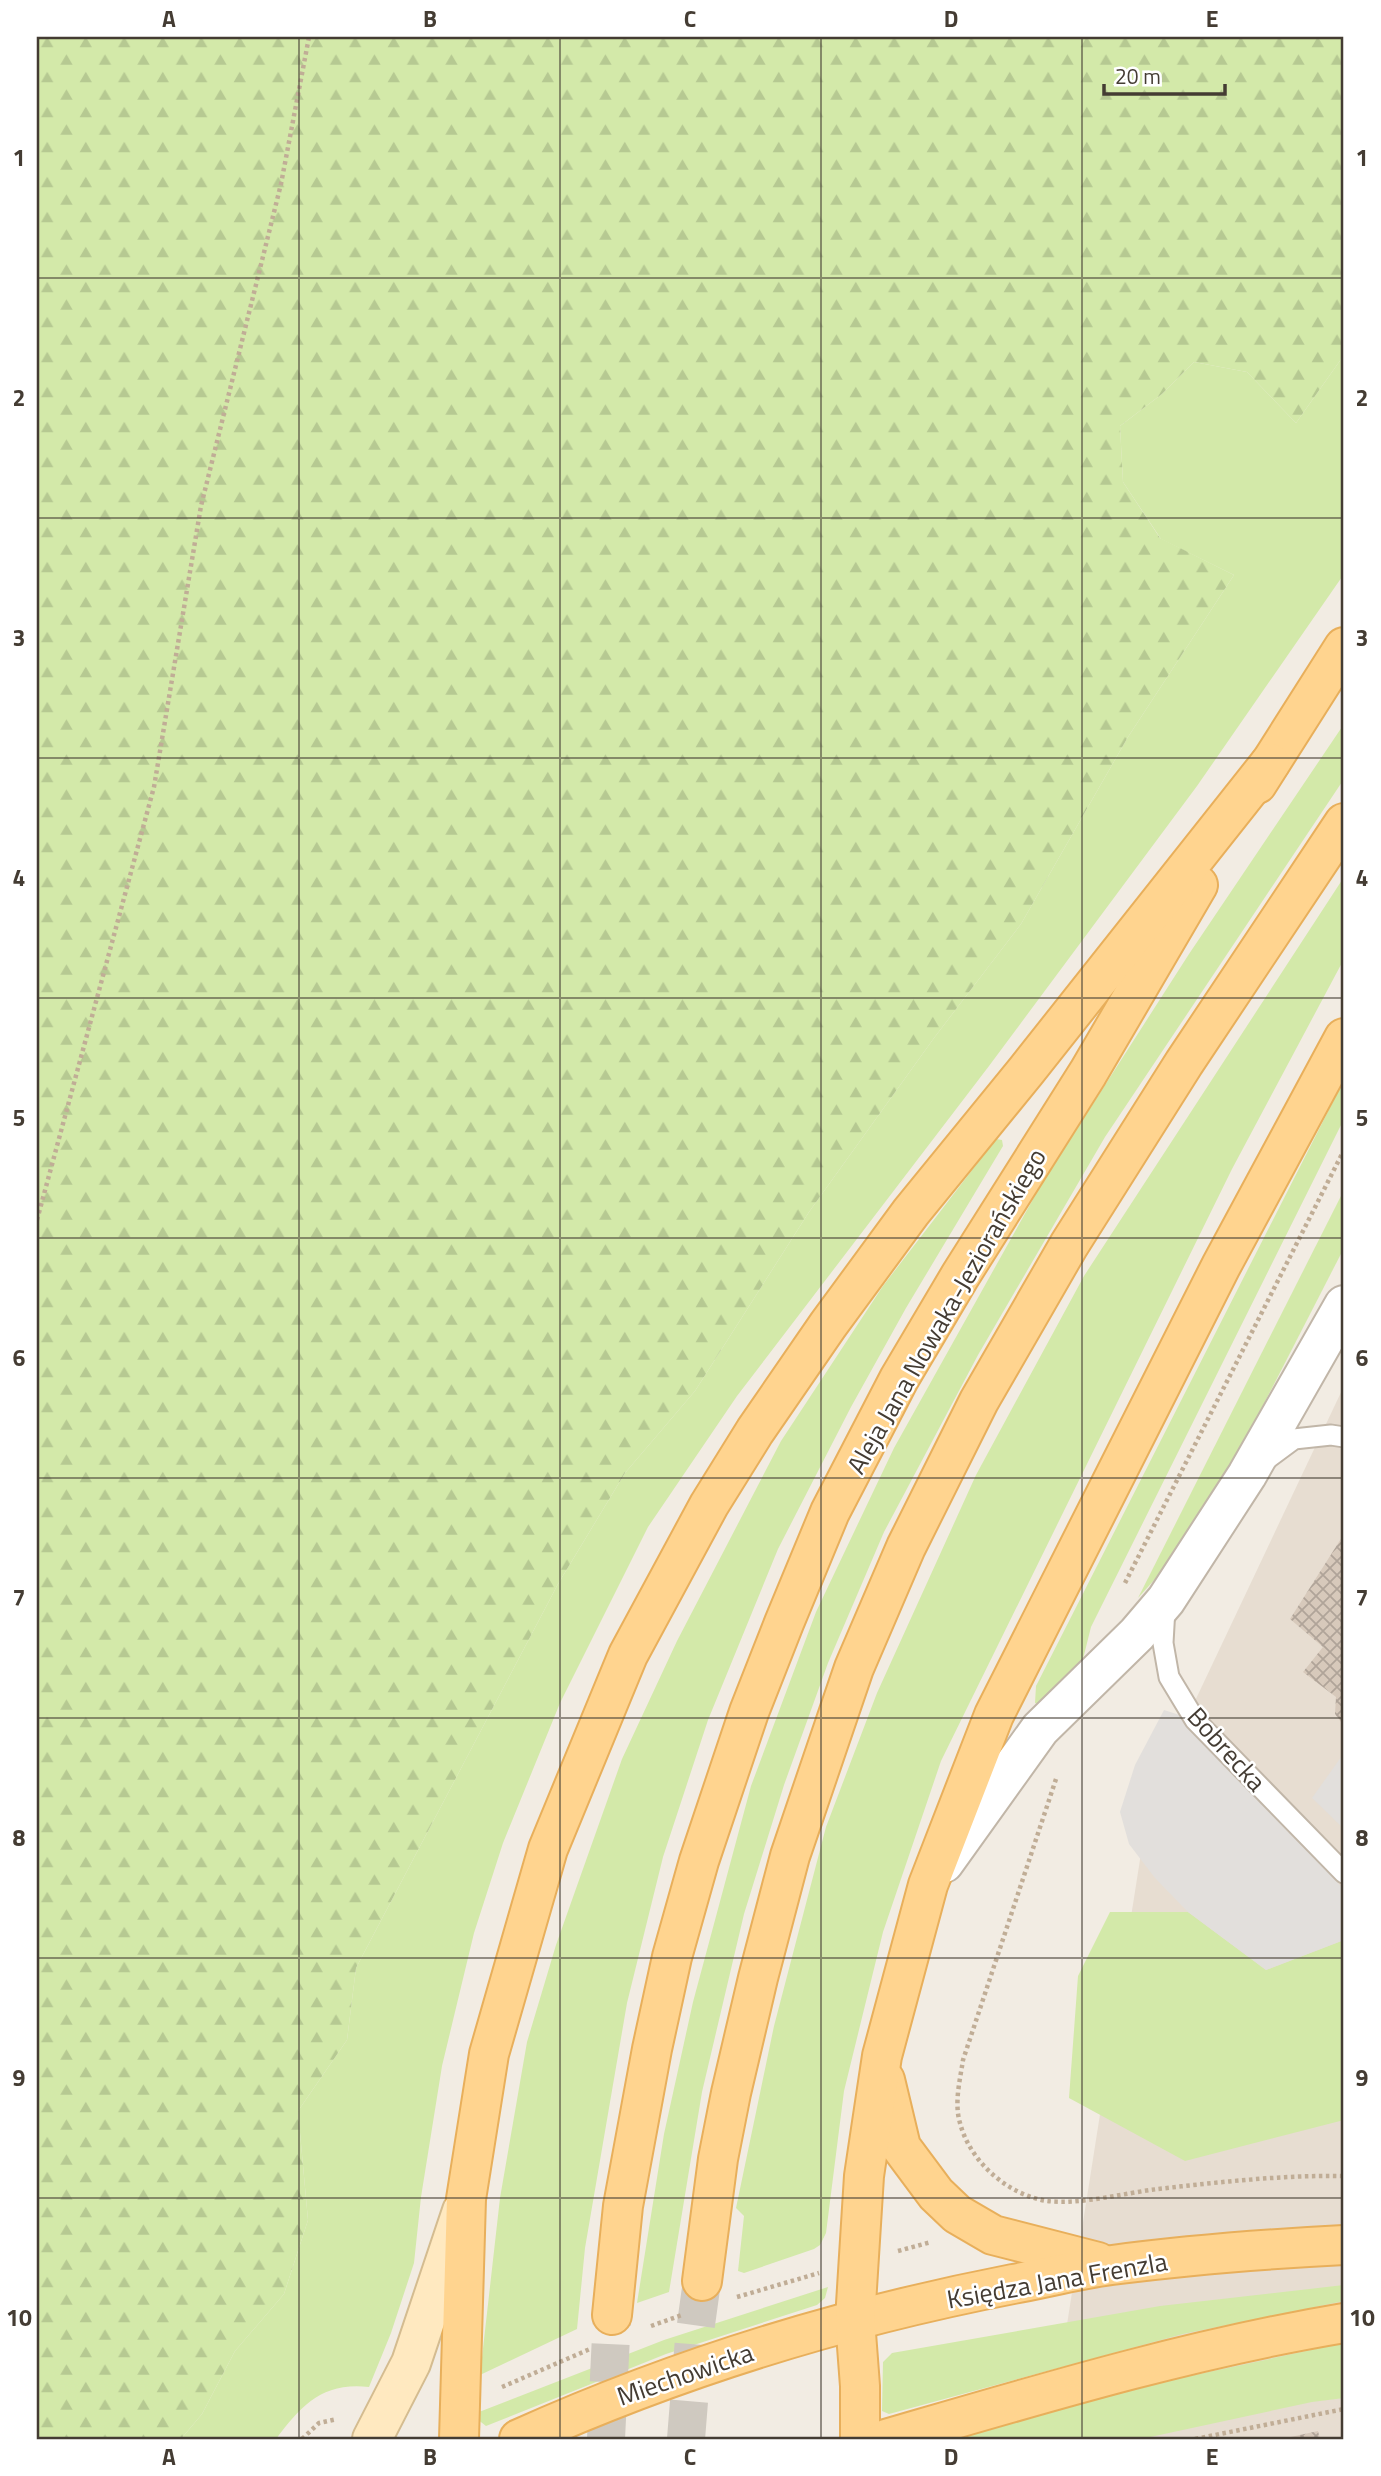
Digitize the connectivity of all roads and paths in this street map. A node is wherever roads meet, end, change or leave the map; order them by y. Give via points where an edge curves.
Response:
1 (309, 37) edge
2 (1344, 647) edge
3 (1270, 763) junction
4 (1344, 823) edge
5 (1344, 1038) edge
6 (1344, 1150) edge
7 (37, 1220) edge
8 (1344, 1305) edge
9 (1344, 1437) edge
10 (1247, 1475) junction
11 (1124, 1585) dead end
12 (1166, 1600) junction
13 (1058, 1772) dead end
14 (1344, 1873) edge
15 (928, 1885) junction
16 (882, 2056) junction
17 (1344, 2176) edge
18 (466, 2199) junction
19 (957, 2214) junction
20 (1344, 2245) edge
21 (857, 2262) junction
22 (1111, 2265) junction
23 (718, 2289) joint
24 (684, 2315) dead end
25 (855, 2320) junction
26 (1344, 2323) edge
27 (617, 2330) junction
28 (1344, 2409) edge
29 (459, 2423) edge
30 (377, 2430) edge
31 (302, 2439) edge
32 (519, 2439) edge
33 (860, 2439) edge
34 (886, 2439) edge
35 (1195, 2439) edge

1 - 7 path via 281,184 201,506 155,787
2 - 3 main road, Aleja Jana Nowaka-Jeziorańskiego
3 - 18 main road via 911,1212 828,1325 709,1505 628,1655 548,1849 489,2053
3 - 27 main road, Aleja Jana Nowaka-Jeziorańskiego via 1088,1073 899,1379 830,1512 749,1712 672,1957 622,2206
4 - 23 main road via 1069,1245 979,1401 906,1546 854,1668 790,1856 718,2159
5 - 15 main road via 1215,1278 994,1715
6 - 11 path
8 - 10 street
9 - 10 lane via 1294,1439
10 - 12 street
12 - 14 lane, Bobrecka via 1163,1643 1169,1677 1195,1720
12 - 15 street via 1040,1728
13 - 17 path via 963,2060 960,2123 971,2148 991,2173 1014,2190 1047,2201 1260,2179
15 - 16 main road
16 - 19 main road via 901,2147
16 - 21 main road via 863,2176
18 - 29 main road
18 - 30 main road via 411,2363
19 - 21 path via 933,2241
19 - 22 main road via 993,2235
20 - 22 main road, Księdza Jana Frenzla
21 - 23 path
21 - 25 main road
22 - 25 main road, Księdza Jana Frenzla
24 - 27 path
25 - 32 main road, Miechowicka via 635,2390
25 - 33 main road
26 - 34 main road via 1263,2336
27 - 29 path
28 - 35 path
30 - 31 path via 332,2418

